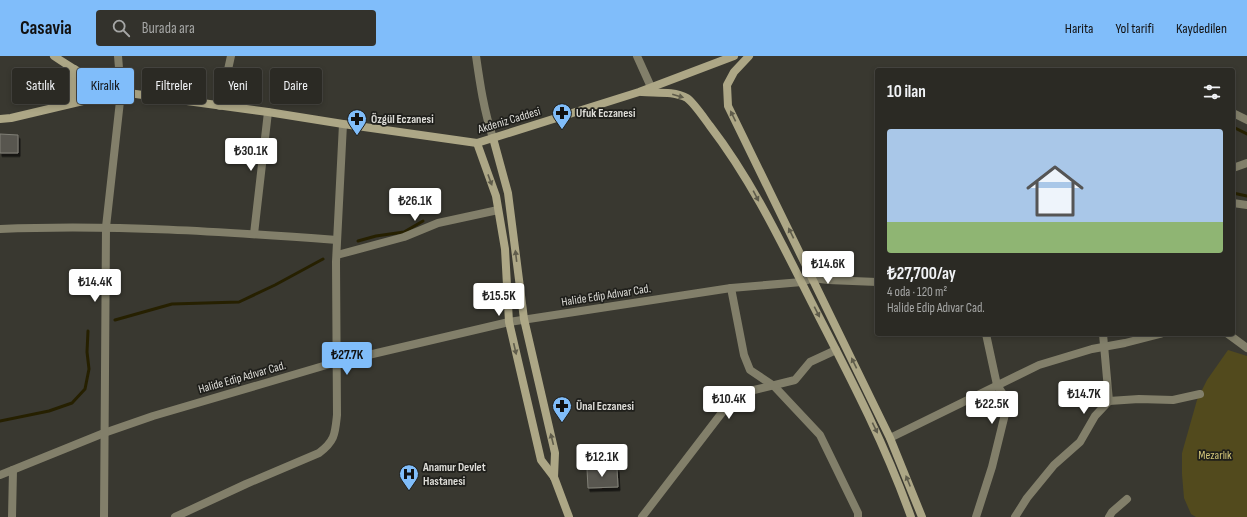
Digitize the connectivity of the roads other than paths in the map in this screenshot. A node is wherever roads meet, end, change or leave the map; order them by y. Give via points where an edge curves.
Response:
1 (54, 56) edge
2 (118, 56) edge
3 (231, 56) edge
4 (476, 56) edge
5 (637, 56) edge
6 (734, 56) edge
7 (750, 56) edge
8 (119, 68) edge
9 (74, 69) junction
10 (77, 71) edge
11 (652, 87) junction
12 (639, 92) junction
13 (134, 94) edge
14 (77, 101) edge
15 (74, 102) junction
16 (120, 104) edge
17 (220, 106) junction
18 (268, 112) junction
19 (1235, 114) edge
20 (0, 119) edge
21 (1247, 120) edge
22 (343, 124) junction
23 (493, 138) junction
24 (477, 143) junction
25 (1247, 164) edge
26 (1235, 167) edge
27 (1235, 203) edge
28 (1247, 205) edge
29 (498, 210) junction
30 (106, 227) junction
31 (0, 229) edge
32 (254, 234) junction
33 (337, 240) junction
34 (337, 255) junction
35 (813, 278) junction
36 (802, 282) junction
37 (875, 282) edge
38 (730, 288) junction
39 (524, 319) junction
40 (509, 322) junction
41 (986, 336) edge
42 (1103, 336) edge
43 (1152, 336) edge
44 (1231, 336) edge
45 (1104, 347) junction
46 (1247, 348) edge
47 (836, 350) junction
48 (337, 362) junction
49 (997, 385) junction
50 (774, 386) junction
51 (1200, 394) dead end
52 (1109, 401) junction
53 (104, 433) junction
54 (890, 438) junction
55 (13, 470) junction
56 (0, 475) edge
57 (554, 477) junction
58 (1127, 499) dead end
59 (12, 517) edge
60 (104, 517) edge
61 (175, 517) edge
62 (569, 517) edge
63 (642, 517) edge
64 (858, 517) edge
65 (910, 517) edge
66 (922, 517) edge
67 (976, 517) edge
68 (1015, 517) edge
69 (1109, 517) edge

1 - 9 street
2 - 8 street
3 - 17 street
4 - 23 street via 480,88
5 - 11 street
6 - 11 street, Akdeniz Caddesi
35 -> 7 street via 728,106 727,85 734,72
9 - 10 street
9 - 15 street
11 - 12 street, Akdeniz Caddesi
12 - 23 street, Akdeniz Caddesi
12 -> 36 street via 673,94 687,98 697,109 724,144 750,185
13 - 17 street, Akdeniz Caddesi
14 - 15 street, Akdeniz Caddesi
15 - 20 street, Akdeniz Caddesi
16 - 30 street
17 - 18 street, Akdeniz Caddesi
18 - 22 street, Akdeniz Caddesi
18 - 32 street
19 - 21 street
22 - 24 street, Akdeniz Caddesi
22 - 33 street
23 - 24 street, Akdeniz Caddesi
39 -> 23 street via 508,193
24 -> 29 street via 496,196
25 - 26 street
27 - 28 street
29 - 34 street via 438,223 404,237
29 - 40 street via 505,249
30 - 31 street
30 - 32 street
30 - 53 street
32 - 33 street
33 - 34 street
34 - 48 street
35 - 36 street, Halide Edip Adıvar Cad.
35 - 37 street, Halide Edip Adıvar Cad.
54 -> 35 street
36 - 38 street, Halide Edip Adıvar Cad.
36 -> 47 street
38 - 39 street, Halide Edip Adıvar Cad.
38 - 50 street via 744,355 750,370
39 - 40 street, Halide Edip Adıvar Cad.
57 -> 39 street via 555,453
40 - 48 street, Halide Edip Adıvar Cad.
40 -> 57 street via 541,460
41 - 49 street
42 - 45 street
43 - 45 street
44 - 46 street
45 - 49 street via 1039,365
45 - 52 street
47 - 50 street via 810,362 795,380
47 -> 65 street via 882,443
48 - 53 street, Halide Edip Adıvar Cad.
48 - 61 street via 335,437 329,446 319,453
49 - 54 street
49 - 67 street via 1008,402 992,468
50 - 63 street via 754,390 724,410
50 - 64 street via 820,435 858,512
51 - 52 street via 1173,400
52 - 68 street via 1094,416 1080,442 1054,465
53 - 55 street, Halide Edip Adıvar Cad.
53 - 60 street
66 -> 54 street
55 - 56 street, Halide Edip Adıvar Cad.
55 - 59 street
57 - 62 street
58 - 69 street

